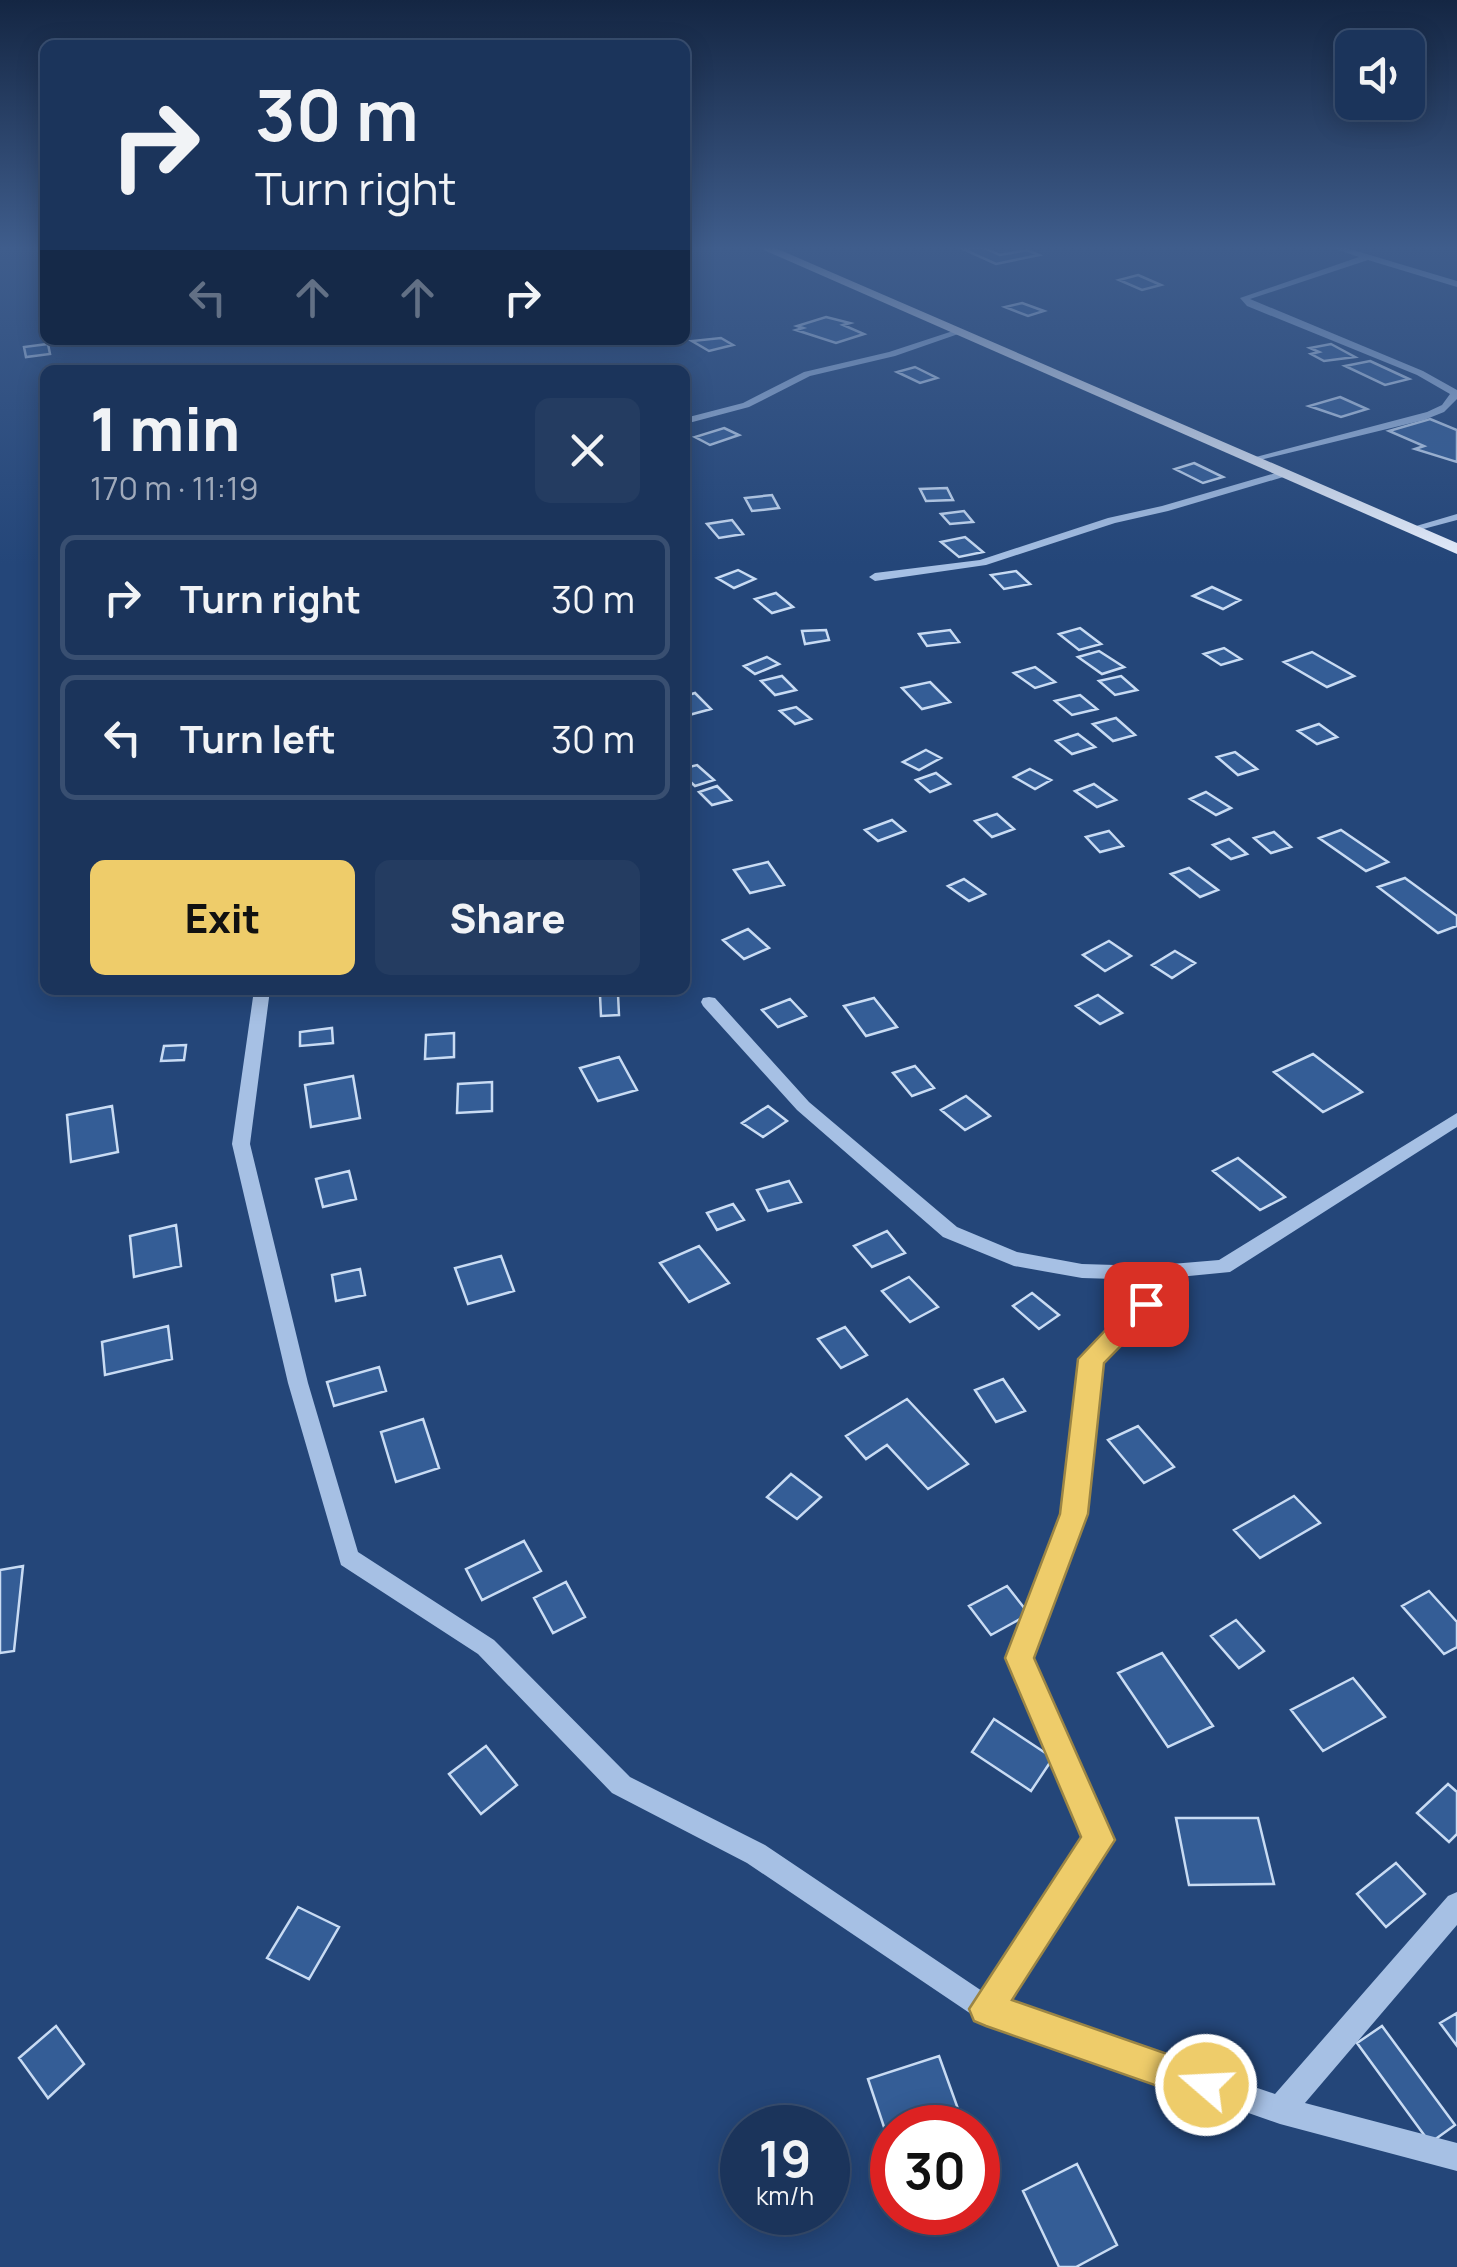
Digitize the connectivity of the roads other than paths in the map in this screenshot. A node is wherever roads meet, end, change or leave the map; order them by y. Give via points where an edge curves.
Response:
1 (896, 353) edge
2 (1006, 353) edge
3 (1370, 353) edge
4 (690, 420) edge
5 (1256, 460) junction
6 (1286, 473) junction
7 (1457, 517) edge
8 (1412, 530) junction
9 (1457, 549) edge
10 (875, 578) dead end
11 (261, 995) edge
12 (709, 1002) dead end
13 (1457, 1119) edge
14 (1146, 1304) dead end
15 (1457, 1905) edge
16 (986, 2009) junction
17 (1280, 2110) junction
18 (1457, 2157) edge

1 - 4 street via 807,374 746,405
2 - 5 main road
3 - 5 street via 1455,393 1452,402 1420,418
5 - 6 main road
6 - 8 main road
6 - 10 street via 982,563
7 - 8 street
8 - 9 main road
11 - 16 street via 241,1144 298,1383 349,1558 486,1647 621,1785 756,1854
12 - 13 street via 803,1106 950,1232 1014,1259 1082,1271 1223,1267
14 - 16 street via 1091,1359 1074,1514 1020,1658 1098,1840
15 - 17 street
16 - 17 street
17 - 18 street

